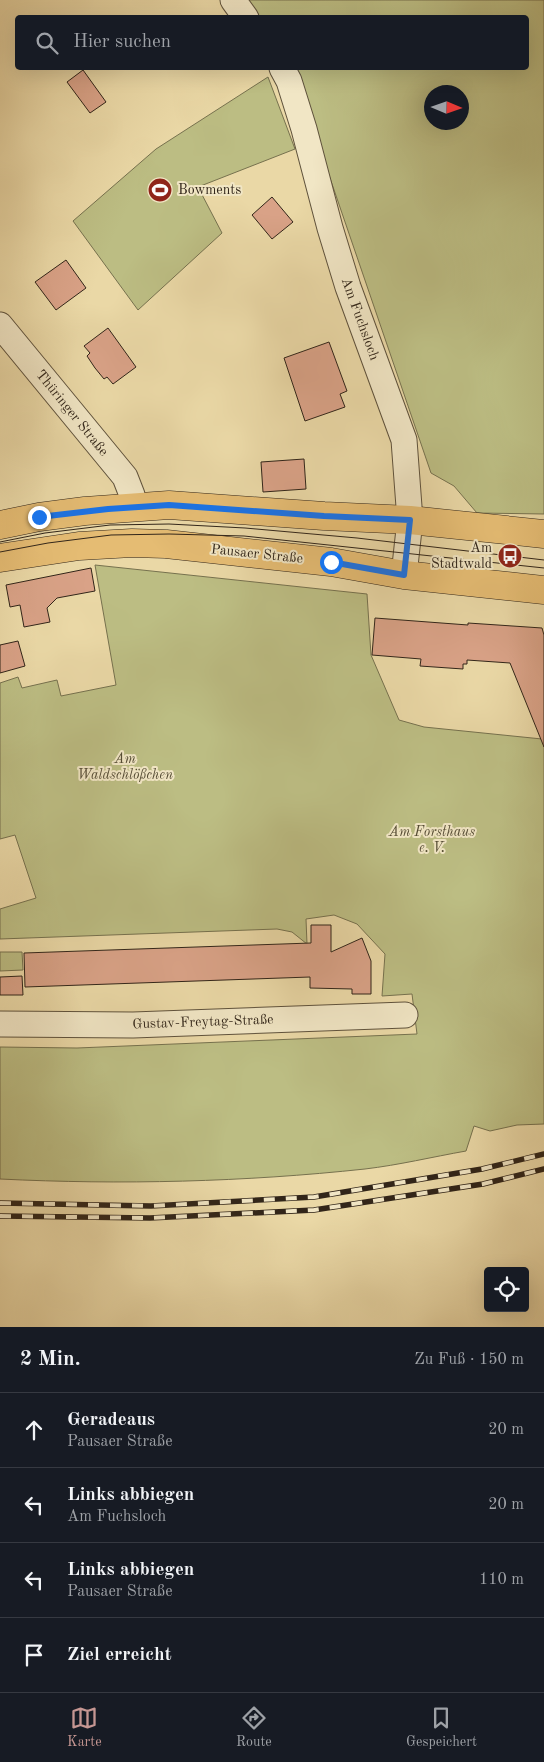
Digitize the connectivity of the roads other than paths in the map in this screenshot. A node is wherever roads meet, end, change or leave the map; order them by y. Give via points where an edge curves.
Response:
1 (233, 0) edge
2 (244, 15) edge
3 (283, 70) edge
4 (0, 325) edge
5 (133, 507) junction
6 (410, 520) junction
7 (0, 525) edge
8 (544, 534) edge
9 (0, 558) edge
10 (404, 575) junction
11 (544, 590) edge
12 (405, 1015) dead end
13 (0, 1024) edge

1 - 2 street
3 - 6 street, Am Fuchsloch via 304,129 348,287 404,440
4 - 5 street, Thüringer Straße via 124,476
5 - 6 main road via 169,505
5 - 7 main road
6 - 8 main road
6 - 10 street, Am Fuchsloch
9 - 10 main road, Pausaer Straße via 78,546 166,544 331,562
10 - 11 main road, Pausaer Straße
12 - 13 street, Gustav-Freytag-Straße via 133,1025

